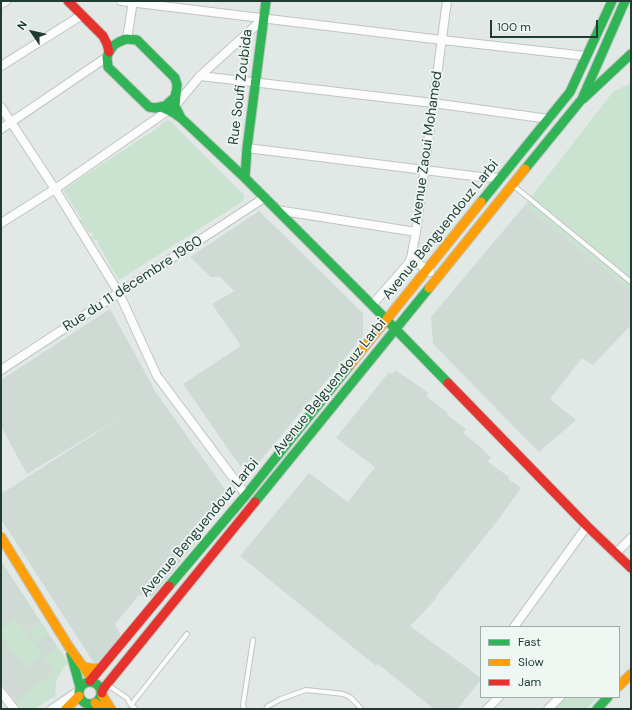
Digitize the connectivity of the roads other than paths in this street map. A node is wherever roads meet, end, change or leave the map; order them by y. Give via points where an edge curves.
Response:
1 (6, 1) edge
2 (68, 1) edge
3 (121, 1) edge
4 (266, 1) edge
5 (447, 1) edge
6 (612, 1) edge
7 (133, 2) edge
8 (623, 2) edge
9 (1, 4) edge
10 (82, 15) junction
11 (264, 18) junction
12 (103, 36) junction
13 (125, 40) junction
14 (442, 40) junction
15 (631, 54) edge
16 (108, 55) junction
17 (586, 56) junction
18 (1, 66) edge
19 (200, 76) junction
20 (175, 78) junction
21 (256, 82) junction
22 (188, 90) junction
23 (176, 92) junction
24 (582, 99) junction
25 (433, 103) junction
26 (1, 107) edge
27 (168, 108) junction
28 (549, 119) junction
29 (11, 122) junction
30 (1, 129) edge
31 (247, 148) junction
32 (424, 170) junction
33 (245, 178) junction
34 (500, 178) junction
35 (512, 185) junction
36 (55, 189) junction
37 (264, 198) junction
38 (277, 210) junction
39 (1, 223) edge
40 (416, 232) junction
41 (411, 258) junction
42 (427, 269) junction
43 (438, 277) junction
44 (631, 282) edge
45 (119, 293) junction
46 (372, 305) junction
47 (386, 320) junction
48 (395, 329) junction
49 (1, 370) edge
50 (246, 495) junction
51 (587, 526) junction
52 (1, 537) edge
53 (631, 538) edge
54 (615, 554) junction
55 (631, 568) edge
56 (515, 626) edge
57 (187, 634) dead end
58 (253, 640) dead end
59 (69, 647) junction
60 (84, 667) junction
61 (102, 667) junction
62 (631, 674) edge
63 (92, 681) junction
64 (107, 684) junction
65 (620, 685) edge
66 (79, 691) junction
67 (1, 692) edge
68 (102, 694) junction
69 (498, 698) edge
70 (559, 698) edge
71 (607, 698) edge
72 (131, 705) junction
73 (95, 706) edge
74 (14, 709) edge
75 (52, 709) edge
76 (66, 709) edge
77 (81, 709) edge
78 (111, 709) edge
79 (136, 709) edge
80 (244, 709) edge
81 (266, 709) edge
82 (361, 709) edge
83 (487, 709) edge
84 (548, 709) edge
85 (597, 709) edge

1 - 9 street
2 - 10 main road
3 - 7 street
4 - 11 main road, Rue Soufi Zoubida
5 - 14 street, Avenue Zaoui Mohamed
6 - 17 main road, Avenue Benguendouz Larbi
7 - 11 street
7 - 13 street
8 - 24 main road
10 - 12 main road
10 - 18 street
11 - 14 street
11 - 19 street
11 - 21 main road, Rue Soufi Zoubida
12 - 13 main road via 112,40
12 - 16 main road
13 - 16 main road via 114,45
13 - 20 main road via 137,40
14 - 17 street
14 - 25 street, Avenue Zaoui Mohamed
15 - 24 main road
16 - 27 main road via 108,67 145,104 149,107
16 - 29 street
17 - 28 main road, Avenue Benguendouz Larbi via 570,92
19 - 21 street
19 - 22 street
20 - 22 street
20 - 23 main road
21 - 25 street
21 - 31 main road, Rue Soufi Zoubida
22 - 27 street
23 - 27 main road
23 - 27 main road via 165,106
24 - 35 main road, Avenue Belguendouz Larbi
25 - 28 street
25 - 32 street, Avenue Zaoui Mohamed
26 - 29 street
27 - 33 main road
27 - 36 street
28 - 34 main road, Avenue Benguendouz Larbi
29 - 30 street
29 - 36 street
31 - 32 street
31 - 33 main road, Rue Soufi Zoubida
32 - 34 street
32 - 40 street, Avenue Zaoui Mohamed
33 - 37 main road
34 - 42 main road, Avenue Benguendouz Larbi
35 - 43 main road, Avenue Belguendouz Larbi
35 - 44 lane
36 - 39 street
36 - 45 street
37 - 38 main road
37 - 45 street, Rue du 11 décembre 1960
38 - 40 street
38 - 46 main road
40 - 41 street, Avenue Zaoui Mohamed
41 - 42 street
41 - 46 street, Avenue Zaoui Mohamed
42 - 43 street
42 - 47 main road, Avenue Benguendouz Larbi
43 - 48 main road, Avenue Belguendouz Larbi
45 - 49 street, Rue du 11 décembre 1960
45 - 50 street via 157,376
46 - 47 main road
47 - 48 main road
47 - 50 main road, Avenue Benguendouz Larbi
48 - 51 main road
48 - 64 main road, Avenue Belguendouz Larbi
50 - 61 main road, Avenue Benguendouz Larbi
51 - 54 main road
51 - 56 street
52 - 59 main road
53 - 54 street
54 - 55 main road
57 - 72 lane
58 - 80 lane
59 - 60 main road
59 - 66 main road
60 - 61 main road
60 - 63 main road
61 - 63 main road, Avenue Benguendouz Larbi
62 - 65 main road
63 - 66 main road via 84,683
63 - 68 main road via 99,685
64 - 68 main road, Avenue Belguendouz Larbi
64 - 72 lane via 127,698
66 - 73 main road via 84,703
66 - 75 street
66 - 76 main road
67 - 74 street
68 - 73 main road
68 - 78 main road
69 - 83 street
70 - 84 street
71 - 85 main road
72 - 79 lane
73 - 77 main road
81 - 82 lane via 281,699 306,690 343,694

